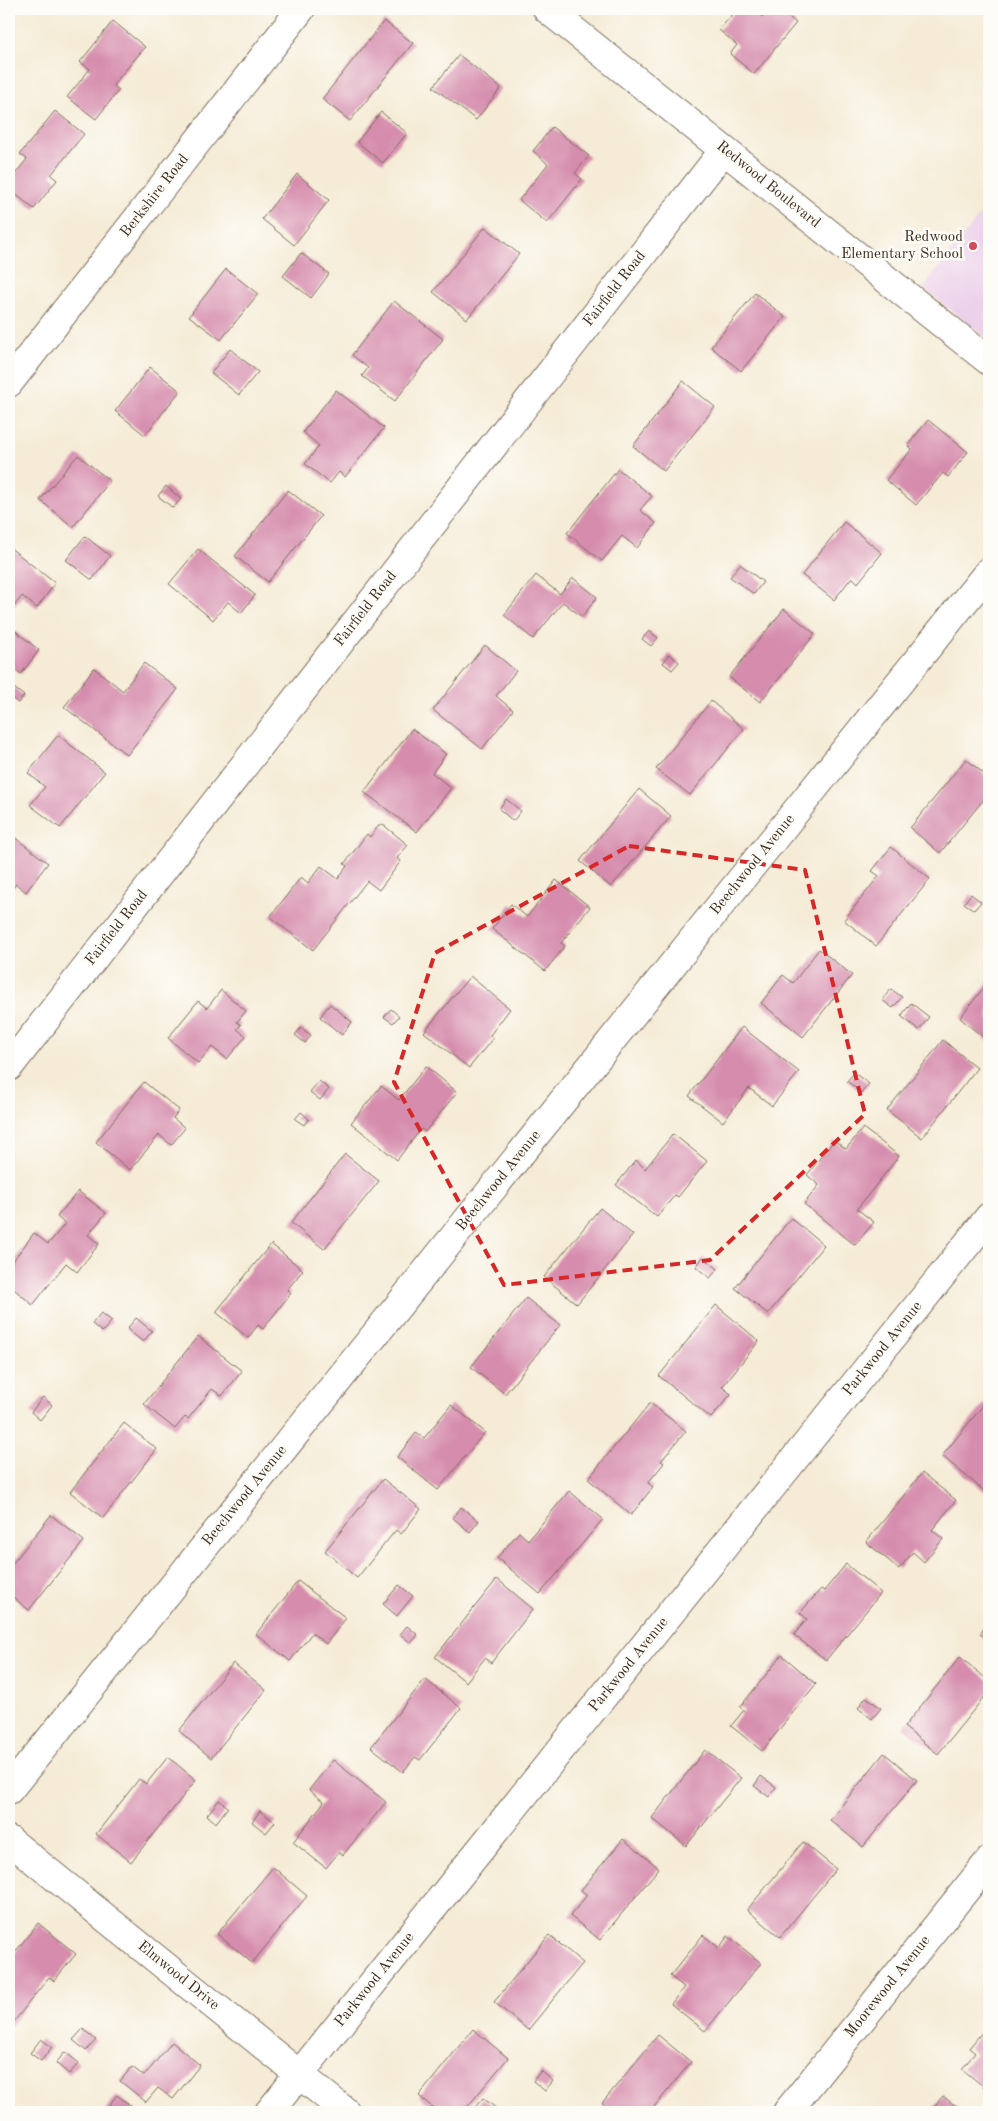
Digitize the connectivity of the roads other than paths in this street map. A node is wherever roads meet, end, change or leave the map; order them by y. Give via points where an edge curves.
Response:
1 (301, 9) edge
2 (547, 9) edge
3 (724, 150) junction
4 (989, 362) edge
5 (9, 383) edge
6 (989, 571) edge
7 (9, 1067) edge
8 (989, 1217) edge
9 (9, 1790) edge
10 (9, 1840) edge
11 (989, 1861) edge
12 (299, 2074) junction
13 (269, 2112) edge
14 (346, 2112) edge
15 (787, 2112) edge

1 - 5 street, Berkshire Road
2 - 3 street, Redwood Boulevard
3 - 4 street, Redwood Boulevard
3 - 7 street, Fairfield Road
6 - 9 street, Beechwood Avenue
8 - 12 street, Parkwood Avenue
10 - 12 street, Elmwood Drive
11 - 15 street, Moorewood Avenue
12 - 13 street, Parkwood Avenue
12 - 14 street, Elmwood Drive

